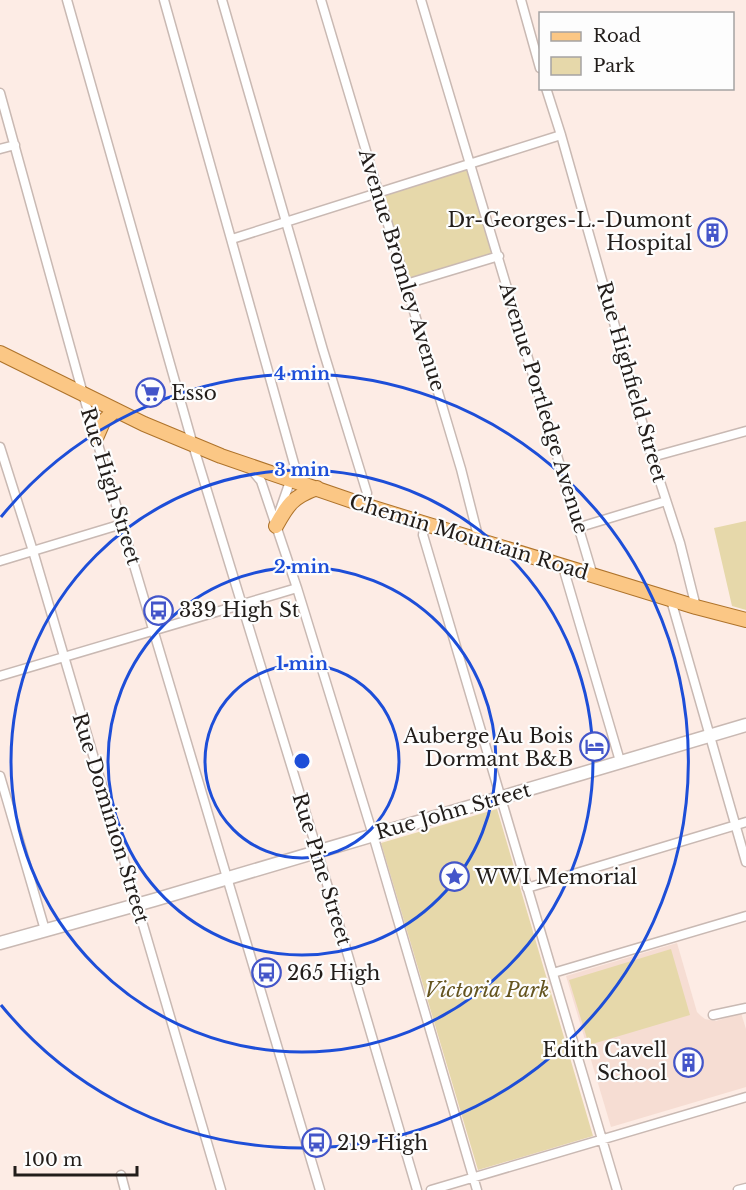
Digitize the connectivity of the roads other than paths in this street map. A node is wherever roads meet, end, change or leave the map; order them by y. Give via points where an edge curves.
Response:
1 (68, 0) edge
2 (164, 0) edge
3 (222, 0) edge
4 (321, 0) edge
5 (421, 0) edge
6 (521, 0) edge
7 (539, 64) edge
8 (547, 90) edge
9 (0, 93) edge
10 (561, 135) junction
11 (15, 145) junction
12 (0, 149) edge
13 (469, 164) junction
14 (378, 191) junction
15 (286, 222) junction
16 (232, 239) junction
17 (499, 256) junction
18 (406, 284) junction
19 (0, 353) edge
20 (83, 394) junction
21 (115, 410) junction
22 (746, 431) edge
23 (96, 438) junction
24 (193, 445) junction
25 (0, 447) edge
26 (652, 457) junction
27 (247, 465) junction
28 (289, 479) junction
29 (317, 488) junction
30 (666, 501) junction
31 (364, 505) junction
32 (424, 523) junction
33 (122, 524) junction
34 (276, 526) junction
35 (580, 527) junction
36 (479, 540) junction
37 (33, 551) junction
38 (0, 561) edge
39 (563, 567) junction
40 (593, 576) junction
41 (297, 588) junction
42 (671, 600) junction
43 (241, 604) junction
44 (696, 607) junction
45 (746, 620) edge
46 (154, 630) junction
47 (63, 657) junction
48 (0, 675) edge
49 (746, 724) edge
50 (711, 735) junction
51 (620, 761) junction
52 (0, 776) edge
53 (500, 798) junction
54 (746, 822) edge
55 (734, 825) junction
56 (373, 835) junction
57 (317, 850) junction
58 (746, 862) edge
59 (228, 878) junction
60 (527, 888) junction
61 (137, 904) junction
62 (746, 916) edge
63 (45, 930) junction
64 (0, 943) edge
65 (553, 973) junction
66 (746, 1008) edge
67 (713, 1015) dead end
68 (746, 1097) edge
69 (602, 1140) junction
70 (121, 1175) dead end
71 (473, 1178) junction
72 (746, 1188) edge
73 (125, 1190) edge
74 (221, 1190) edge
75 (320, 1190) edge
76 (417, 1190) edge
77 (431, 1190) edge
78 (477, 1190) edge
79 (617, 1190) edge
80 (738, 1190) edge

1 - 24 street, Rue Pine Street
2 - 16 street
3 - 15 street
4 - 14 street, Avenue Bromley Avenue
5 - 13 street, Avenue Portledge Avenue
6 - 7 street
8 - 10 street, Rue Highfield Street
9 - 11 street, Rue High Street
10 - 13 street
10 - 26 street, Rue Highfield Street
11 - 12 street
11 - 20 street, Rue High Street
13 - 14 street
13 - 17 street, Avenue Portledge Avenue
14 - 15 street
14 - 18 street, Avenue Bromley Avenue
15 - 16 street
15 - 31 street via 367,493
16 - 28 street via 295,466
17 - 18 street
17 - 35 street, Avenue Portledge Avenue
18 - 36 street, Avenue Bromley Avenue
19 - 20 main road, Chemin Mountain Road
20 - 21 main road, Chemin Mountain Road
20 - 23 street, Rue High Street
21 - 23 main road via 103,422
21 - 24 main road, Chemin Mountain Road
22 - 26 street
23 - 33 street, Rue High Street
24 - 27 main road, Chemin Mountain Road
24 - 43 street, Rue Pine Street
25 - 37 street, Rue Dominion Street
26 - 30 street, Rue Highfield Street
27 - 28 main road, Chemin Mountain Road
27 - 34 street via 261,481
28 - 29 main road, Chemin Mountain Road
28 - 34 street
29 - 31 main road, Chemin Mountain Road
29 - 34 main road via 300,494 287,505
30 - 35 street
30 - 44 street, Rue Highfield Street
31 - 32 main road, Chemin Mountain Road
32 - 36 main road, Chemin Mountain Road
32 - 53 street via 423,535
33 - 37 street
33 - 46 street, Rue High Street
34 - 41 street
35 - 40 street, Avenue Portledge Avenue
36 - 39 main road, Chemin Mountain Road
37 - 38 street
37 - 47 street, Rue Dominion Street
39 - 40 main road, Chemin Mountain Road
39 - 51 street
40 - 42 main road, Chemin Mountain Road
41 - 43 street
41 - 56 street
42 - 44 main road, Chemin Mountain Road
42 - 50 street
43 - 46 street
43 - 57 street, Rue Pine Street
44 - 45 main road, Chemin Mountain Road
46 - 47 street
46 - 59 street, Rue High Street
47 - 48 street
47 - 61 street, Rue Dominion Street
49 - 50 street, Rue John Street
50 - 51 street, Rue John Street
50 - 55 street
51 - 53 street, Rue John Street
52 - 63 street
53 - 56 street, Rue John Street
53 - 60 street
54 - 55 street
55 - 58 street
55 - 60 street
56 - 57 street, Rue John Street
56 - 71 street
57 - 59 street, Rue John Street
57 - 76 street, Rue Pine Street
59 - 61 street, Rue John Street
59 - 75 street, Rue High Street
60 - 65 street
61 - 63 street, Rue John Street
61 - 74 street, Rue Dominion Street
62 - 65 street
63 - 64 street, Rue John Street
65 - 69 street
66 - 67 street
68 - 69 street
69 - 71 street
69 - 79 street
70 - 73 street
71 - 77 street
71 - 78 street
72 - 80 street

